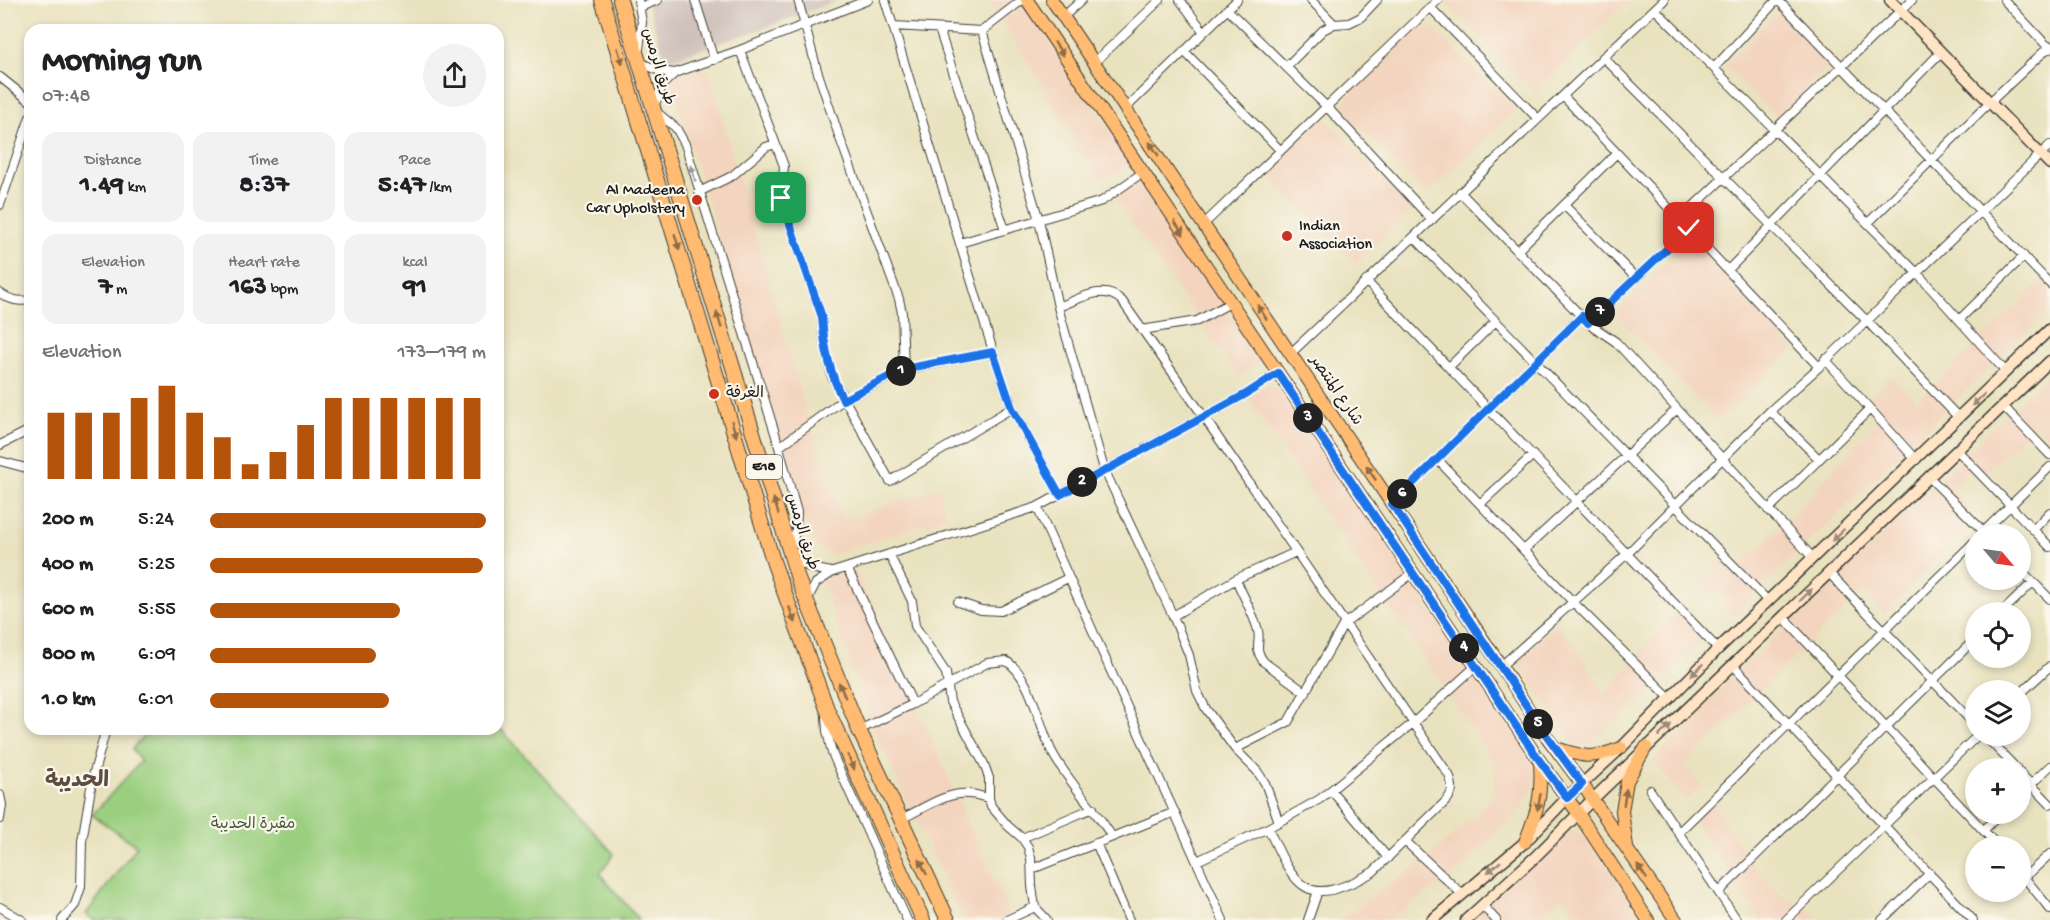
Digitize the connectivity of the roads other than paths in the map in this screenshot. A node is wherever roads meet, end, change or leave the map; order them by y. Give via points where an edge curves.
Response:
1 (602, 0) edge
2 (620, 0) edge
3 (658, 0) edge
4 (695, 0) edge
5 (798, 0) edge
6 (868, 0) edge
7 (885, 0) edge
8 (1022, 0) edge
9 (1027, 0) edge
10 (1052, 0) edge
11 (1082, 0) edge
12 (1160, 0) edge
13 (1180, 0) edge
14 (1237, 0) edge
15 (1311, 0) edge
16 (1377, 0) edge
17 (1437, 0) edge
18 (1664, 0) edge
19 (1778, 0) edge
20 (1890, 0) edge
21 (1912, 0) edge
22 (2004, 0) edge
23 (639, 3) edge
24 (1430, 7) junction
25 (1227, 9) junction
26 (1655, 9) junction
27 (1901, 11) junction
28 (1063, 17) junction
29 (1334, 24) junction
30 (806, 25) junction
31 (894, 26) junction
32 (939, 29) junction
33 (982, 31) junction
34 (1204, 32) junction
35 (2049, 47) edge
36 (740, 50) junction
37 (1184, 51) junction
38 (1941, 52) junction
39 (1603, 57) junction
40 (714, 60) junction
41 (638, 61) junction
42 (1095, 62) junction
43 (1842, 66) junction
44 (1286, 67) junction
45 (1714, 68) junction
46 (675, 73) junction
47 (0, 77) edge
48 (24, 96) edge
49 (1563, 96) junction
50 (1990, 102) junction
51 (1327, 107) junction
52 (1126, 108) junction
53 (653, 109) junction
54 (1884, 110) junction
55 (1537, 118) junction
56 (1775, 130) junction
57 (24, 135) edge
58 (775, 144) junction
59 (2050, 145) edge
60 (1280, 150) junction
61 (1617, 153) junction
62 (2040, 155) junction
63 (1931, 159) junction
64 (2050, 164) edge
65 (1142, 173) junction
66 (1820, 176) junction
67 (1724, 178) junction
68 (699, 192) junction
69 (1460, 192) junction
70 (0, 205) edge
71 (1564, 205) junction
72 (1981, 212) junction
73 (1680, 219) junction
74 (1039, 220) junction
75 (1432, 220) junction
76 (1204, 224) junction
77 (1868, 224) junction
78 (1772, 226) junction
79 (1689, 228) junction
80 (1005, 230) junction
81 (1414, 237) junction
82 (960, 243) junction
83 (1516, 251) junction
84 (2024, 256) junction
85 (1728, 270) junction
86 (1916, 272) junction
87 (1636, 278) junction
88 (1366, 281) junction
89 (2050, 284) edge
90 (0, 293) edge
91 (24, 301) edge
92 (1230, 303) junction
93 (1058, 307) junction
94 (1582, 316) junction
95 (1866, 320) junction
96 (1959, 320) junction
97 (1496, 321) junction
98 (1588, 323) junction
99 (2050, 329) edge
100 (1142, 330) junction
101 (993, 352) junction
102 (1290, 354) junction
103 (1825, 359) junction
104 (2050, 361) edge
105 (1536, 362) junction
106 (1449, 367) junction
107 (1819, 367) junction
108 (904, 369) junction
109 (2006, 372) junction
110 (1278, 373) junction
111 (843, 400) junction
112 (2002, 406) junction
113 (1012, 408) junction
114 (1488, 409) junction
115 (1677, 409) junction
116 (1870, 409) junction
117 (1770, 411) junction
118 (1204, 417) junction
119 (1959, 418) junction
120 (24, 432) edge
121 (0, 445) edge
122 (779, 447) junction
123 (1957, 450) junction
124 (1533, 455) junction
125 (2050, 455) edge
126 (1627, 456) junction
127 (1437, 459) junction
128 (1721, 459) junction
129 (1819, 459) junction
130 (1916, 460) junction
131 (0, 461) edge
132 (24, 467) edge
133 (2050, 467) edge
134 (1104, 469) junction
135 (1929, 477) junction
136 (1060, 495) junction
137 (1578, 502) junction
138 (1392, 504) junction
139 (1480, 504) junction
140 (2011, 505) junction
141 (1037, 507) junction
142 (1676, 507) junction
143 (1768, 510) junction
144 (2050, 512) edge
145 (1975, 524) edge
146 (1993, 524) edge
147 (2034, 529) junction
148 (2050, 547) edge
149 (1524, 550) junction
150 (1965, 551) edge
151 (1296, 552) junction
152 (791, 554) junction
153 (889, 554) junction
154 (1627, 554) junction
155 (1813, 558) junction
156 (847, 568) junction
157 (832, 572) junction
158 (1413, 573) junction
159 (1829, 573) junction
160 (1068, 578) junction
161 (1236, 579) junction
162 (2033, 582) joint
163 (2050, 599) edge
164 (807, 601) junction
165 (1768, 601) junction
166 (958, 602) dead end
167 (1573, 602) junction
168 (2012, 602) edge
169 (1173, 616) junction
170 (1784, 618) junction
171 (1344, 624) junction
172 (1884, 630) junction
173 (1718, 649) junction
174 (1965, 649) edge
175 (1733, 665) junction
176 (1476, 666) junction
177 (1501, 666) junction
178 (2050, 666) edge
179 (1839, 675) junction
180 (1932, 681) junction
181 (2031, 684) edge
182 (949, 685) junction
183 (1306, 693) junction
184 (1670, 698) junction
185 (913, 704) junction
186 (827, 709) junction
187 (1965, 715) edge
188 (1413, 723) junction
189 (1789, 724) junction
190 (1886, 726) junction
191 (859, 730) junction
192 (104, 735) edge
193 (1967, 746) edge
194 (1995, 746) edge
195 (1647, 747) junction
196 (1556, 748) junction
197 (1621, 748) junction
198 (1235, 750) junction
199 (2006, 758) edge
200 (1540, 761) junction
201 (2050, 766) edge
202 (1837, 775) junction
203 (1935, 778) junction
204 (1582, 784) junction
205 (2031, 784) joint
206 (1332, 790) junction
207 (1650, 790) dead end
208 (0, 795) edge
209 (988, 798) junction
210 (1567, 798) junction
211 (1592, 800) junction
212 (2050, 804) edge
213 (1093, 808) junction
214 (1175, 812) junction
215 (1578, 813) junction
216 (0, 819) edge
217 (901, 819) junction
218 (1279, 822) junction
219 (1990, 824) edge
220 (1884, 825) junction
221 (1268, 828) junction
222 (1984, 830) junction
223 (1679, 832) junction
224 (1989, 836) edge
225 (1112, 837) junction
226 (1022, 838) junction
227 (1405, 841) junction
228 (1525, 842) junction
229 (1096, 843) junction
230 (1627, 851) junction
231 (2050, 854) edge
232 (1388, 858) junction
233 (1197, 861) junction
234 (1032, 869) junction
235 (2031, 869) edge
236 (1930, 873) junction
237 (2031, 885) edge
238 (1318, 891) junction
239 (1719, 892) junction
240 (1462, 894) junction
241 (1483, 906) junction
242 (0, 907) edge
243 (1035, 907) junction
244 (2050, 909) edge
245 (22, 920) edge
246 (62, 920) edge
247 (907, 920) edge
248 (923, 920) edge
249 (948, 920) edge
250 (1007, 920) edge
251 (1047, 920) edge
252 (1129, 920) edge
253 (1223, 920) edge
254 (1308, 920) edge
255 (1432, 920) edge
256 (1466, 920) edge
257 (1496, 920) edge
258 (1648, 920) edge
259 (1676, 920) edge
260 (1737, 920) edge
261 (1786, 920) edge
262 (1882, 920) edge
263 (1973, 920) edge

1 -> 186 highway, طريق الرمس / E18 via 774,564
2 - 41 highway, طريق الرمس / E18
3 - 23 street
4 - 40 street
5 - 30 street
6 - 30 street
7 - 31 street
8 - 33 street
9 -> 65 main road
10 - 28 main road, شارع المنتصر
11 - 28 street
12 - 42 street
13 - 34 street
14 - 25 street
15 - 29 street
16 - 29 street via 1361,18
17 - 24 street
18 - 26 street
19 - 43 street
19 - 45 street
20 - 27 main road
21 - 27 street
22 - 35 street
23 - 41 street via 642,22
24 - 51 street
24 - 55 street
25 - 34 street
25 - 44 street
26 - 39 street
26 - 45 street
27 - 38 main road
27 - 43 street
28 - 42 main road, شارع المنتصر
29 - 44 street
30 - 36 street
30 - 108 street via 838,133 899,299
31 - 32 street
31 - 82 street
32 - 33 street
32 - 80 street
33 - 74 street
34 - 37 street
35 - 50 street
36 - 40 street
36 - 58 street
37 - 52 street
37 - 60 street
38 - 50 main road
38 - 54 street
39 - 49 street
39 - 67 street
40 - 46 street
41 - 46 street via 659,71
41 - 53 highway, طريق الرمس / E18
42 - 52 main road, شارع المنتصر
43 - 54 street
43 - 56 street
44 - 51 street
45 - 56 street
46 - 53 street via 663,84
47 - 48 street
49 - 55 street
49 - 61 street
50 - 62 main road
50 - 63 street
51 - 60 street
51 - 75 street
76 -> 52 main road, شارع المنتصر
68 -> 53 street via 682,138
152 -> 53 highway, طريق الرمس / E18
54 - 63 street
54 - 66 street
55 - 69 street
56 - 66 street
56 - 67 street
57 - 70 street
58 - 68 street via 740,170
58 - 111 street via 784,166 781,198 822,317 832,377
59 - 62 street
60 - 76 street
61 - 71 street
61 - 73 street
62 - 64 main road
62 - 72 street
63 - 72 street
63 - 77 street
65 - 74 street via 1102,201
65 -> 92 main road
66 - 77 street
66 - 78 street
67 - 73 street
67 - 78 street
68 - 122 street
69 - 75 street
69 - 83 street
71 - 83 street
71 - 87 street
72 - 84 street
72 - 86 street
73 - 79 street
74 - 80 street
74 - 93 street
75 - 81 street
102 -> 76 main road, شارع المنتصر
77 - 86 street
78 - 85 street
78 - 95 street
79 - 85 street
79 - 87 street
80 - 82 street
81 - 88 street
81 - 97 street
82 - 101 street
83 - 94 street
84 - 89 street
84 - 96 street
85 - 107 street
86 - 95 street
86 - 96 street
87 - 98 street
88 - 102 street
88 - 106 street
90 - 91 street via 8,299
92 - 100 street via 1197,321
92 - 110 main road
93 - 100 street via 1107,292 1122,301
93 - 134 street
94 - 98 street
94 - 105 street
95 - 103 street
95 - 119 street
96 - 109 street
97 - 105 street
97 - 106 street
98 - 115 street via 1616,342
99 - 109 main road
100 - 118 street
101 - 108 street
101 - 113 street
138 -> 102 main road, شارع المنتصر
103 - 107 street
103 - 116 street
104 - 112 main road
105 - 114 street
105 - 126 street
106 - 114 street
107 - 117 street
108 - 111 street
109 -> 119 main road
110 - 118 street
110 - 158 main road
111 - 113 street via 890,481
111 - 122 street
112 - 123 main road
112 - 125 street
113 - 136 street
114 - 124 street
114 - 127 street
115 - 126 street
115 - 128 street
116 - 129 street
116 - 130 street
117 - 128 street
117 - 129 street
118 - 134 street
118 - 151 street
119 - 130 main road
120 - 121 street
122 - 152 street via 798,519
123 - 135 main road
123 - 140 street
124 - 137 street
124 - 139 street
126 - 137 street
126 - 142 street
127 - 138 street
127 - 139 street
128 - 142 street
128 - 143 street
129 - 143 street
130 -> 155 main road
131 - 132 street
133 - 140 street
134 - 136 street
134 - 169 street
135 - 145 street
135 - 159 main road
136 - 141 street
137 - 149 street
137 - 154 street
138 - 177 main road, شارع المنتصر
139 - 149 street
140 - 146 street
140 - 147 street
141 - 153 street
141 - 160 street
142 - 154 street
142 - 165 street
143 - 155 street
144 - 147 street
147 - 148 street
149 - 167 street
150 - 172 street
151 - 161 street
151 - 171 street
152 - 157 street via 811,568
152 - 164 highway, طريق الرمس / E18
153 - 156 street
153 - 182 street via 912,601 915,626 943,668
154 - 167 street
154 - 173 street
155 - 165 main road
156 - 157 street
156 - 185 street
157 - 164 street via 816,583
158 - 171 street
158 - 176 main road
170 -> 159 main road
159 - 172 street
160 - 166 street via 1001,611 981,610
160 - 214 street
161 - 169 street
161 - 183 street via 1258,631 1259,656
162 - 163 street
162 - 168 street
191 -> 164 highway, طريق الرمس / E18
165 - 173 main road
167 - 177 street
167 - 184 street
169 - 198 street via 1189,655 1197,691
170 - 175 main road
170 - 179 street
171 - 183 street
171 - 188 street
172 - 179 street
172 - 180 street
173 -> 184 main road
174 - 180 street
175 - 189 street
195 -> 175 main road
176 - 188 street
176 - 200 main road
177 - 196 main road, شارع المنتصر
178 - 181 street
179 - 189 street
179 - 190 street
180 - 187 street
180 - 190 street
182 - 185 street
182 - 209 street via 950,702 990,778
182 - 213 street via 987,663 1006,660 1014,666 1066,777
183 - 198 street via 1288,722
184 - 197 main road
185 - 191 street
186 - 247 street via 832,753
186 -> 248 highway, طريق الرمس / E18
188 - 206 street
188 - 227 street via 1449,776 1452,791
189 - 202 street
189 - 223 street
190 - 202 street
190 - 203 street
191 - 217 highway, طريق الرمس / E18
192 - 246 street via 82,841 81,887 75,905
193 - 203 street
194 - 199 street
195 - 211 main road
230 -> 195 main road via 1623,811 1627,781
196 - 197 main road via 1597,757
196 - 204 main road, شارع المنتصر
197 - 204 main road
198 - 218 street via 1265,783
200 - 210 main road
200 -> 228 main road via 1537,812
201 - 205 street
202 - 220 street
202 - 239 street
203 - 220 street
203 - 222 street
204 - 210 main road
204 - 211 main road, شارع المنتصر
205 - 212 street
206 - 218 street
206 - 232 street
207 - 223 street
208 - 216 street
209 - 217 street via 958,794
209 - 226 street via 996,813
210 - 215 main road
210 - 228 main road
211 - 215 main road
211 - 230 main road, شارع المنتصر
213 - 225 street
213 - 226 street
214 - 225 street
214 - 233 street
215 - 241 main road
215 - 258 main road
249 -> 217 highway, طريق الرمس / E18
218 - 221 street
219 - 222 street
220 - 236 street
220 - 261 street
221 - 233 street
221 - 238 street via 1294,879
222 - 224 street
223 - 239 street
225 - 229 street
226 - 234 street
227 - 232 street
227 - 240 street
228 -> 240 main road
229 - 234 street
229 - 252 street
259 -> 230 main road, شارع المنتصر
231 - 235 street
232 - 238 street via 1359,880
233 - 253 street
234 - 243 street
236 - 262 street
236 - 263 street
237 - 244 street
238 - 254 street
239 - 260 street
240 - 255 main road
241 - 256 main road
241 - 257 street
242 - 245 street
243 - 250 street
243 - 251 street

